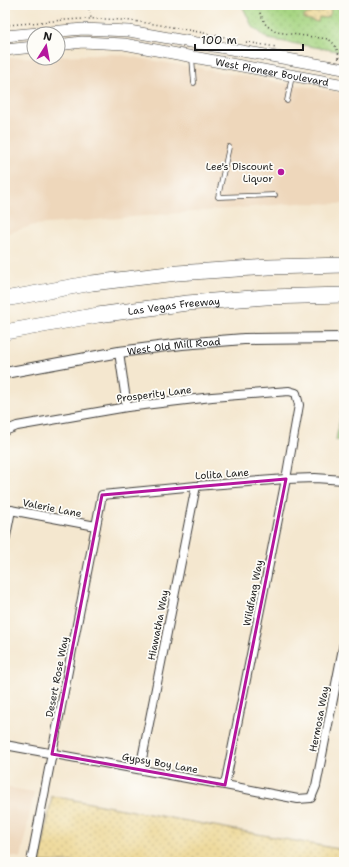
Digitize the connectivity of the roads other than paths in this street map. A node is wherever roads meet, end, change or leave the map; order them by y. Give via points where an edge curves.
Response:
1 (5, 36) edge
2 (66, 44) edge
3 (26, 48) edge
4 (5, 50) edge
5 (192, 57) junction
6 (342, 63) edge
7 (292, 75) junction
8 (194, 83) dead end
9 (344, 85) edge
10 (287, 101) dead end
11 (229, 147) dead end
12 (275, 195) dead end
13 (344, 265) edge
14 (344, 295) edge
15 (5, 300) edge
16 (5, 332) edge
17 (344, 338) edge
18 (119, 352) junction
19 (5, 373) edge
20 (299, 405) joint
21 (127, 407) junction
22 (5, 430) edge
23 (286, 479) junction
24 (344, 480) edge
25 (196, 486) junction
26 (102, 495) joint
27 (8, 509) edge
28 (96, 526) junction
29 (5, 541) edge
30 (344, 643) edge
31 (5, 745) edge
32 (52, 754) junction
33 (140, 769) junction
34 (225, 785) junction
35 (311, 798) joint
36 (31, 862) edge

1 - 6 main road, West Pioneer Boulevard via 83,29 129,31
2 - 5 main road, West Pioneer Boulevard via 124,44
3 - 4 main road
5 - 7 main road, West Pioneer Boulevard
5 - 8 lane
7 - 9 main road, West Pioneer Boulevard
7 - 10 lane
11 - 12 lane via 218,197
13 - 15 highway via 177,273 92,283
14 - 16 highway, Las Vegas Freeway via 266,297 187,304 98,315
17 - 18 street, West Old Mill Road via 244,339
18 - 19 street, West Old Mill Road
18 - 21 street
20 - 21 street, Prosperity Lane via 296,393 289,391
20 - 23 street, Wildfang Way
21 - 22 street, Prosperity Lane
23 - 24 street, Lolita Lane
23 - 25 street, Lolita Lane
23 - 34 street, Wildfang Way
25 - 26 street, Lolita Lane
25 - 33 street, Hiawatha Way
26 - 28 street, Desert Rose Way
27 - 28 street, Valerie Lane
27 - 29 street
28 - 32 street, Desert Rose Way
30 - 35 street, Hermosa Way via 316,786
31 - 32 street, Gypsy Boy Lane
32 - 33 street, Gypsy Boy Lane
32 - 36 street, Desert Rose Way
33 - 34 street, Gypsy Boy Lane
34 - 35 street, Gypsy Boy Lane via 298,800

